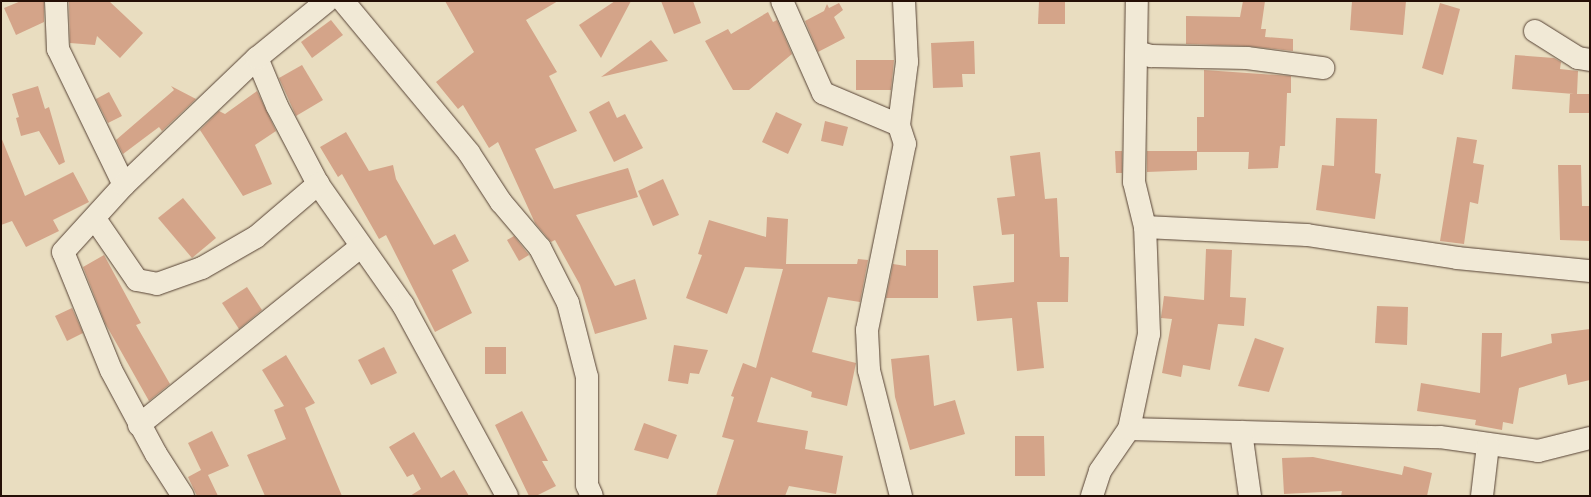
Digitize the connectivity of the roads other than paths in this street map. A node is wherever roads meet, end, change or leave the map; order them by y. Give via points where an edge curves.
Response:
1 (56, 1) edge
2 (327, 1) edge
3 (343, 1) edge
4 (782, 1) edge
5 (904, 1) edge
6 (1137, 1) edge
7 (1535, 31) dead end
8 (1137, 52) junction
9 (257, 58) junction
10 (1590, 60) edge
11 (1323, 68) dead end
12 (899, 125) junction
13 (318, 184) junction
14 (124, 185) junction
15 (95, 218) junction
16 (1144, 227) junction
17 (360, 247) junction
18 (1590, 271) edge
19 (139, 425) junction
20 (1129, 429) junction
21 (1241, 432) junction
22 (1590, 438) edge
23 (1488, 445) junction
24 (183, 496) edge
25 (507, 496) edge
26 (592, 496) edge
27 (901, 496) edge
28 (1092, 496) edge
29 (1250, 496) edge
30 (1482, 496) edge

1 - 14 street via 58,49
2 - 9 street
3 - 26 street via 469,153 501,202 540,248 568,303 587,377 587,485
4 - 12 street via 823,92
5 - 12 street via 907,62
6 - 8 street
7 - 10 street via 1578,58
8 - 11 street via 1151,56 1246,58
8 - 16 street via 1134,182
9 - 13 street via 277,106
9 - 14 street
12 - 27 street via 905,144 867,330 869,370
13 - 15 street via 256,237 202,268 157,284 137,280
13 - 17 street
14 - 15 street
15 - 19 street via 63,252 111,370
16 - 18 street via 1307,235 1457,258
16 - 20 street via 1149,334
17 - 19 street
17 - 25 street via 403,305
19 - 24 street
20 - 21 street
20 - 28 street via 1100,471
21 - 23 street via 1440,437
21 - 29 street
22 - 23 street via 1538,452
23 - 30 street

